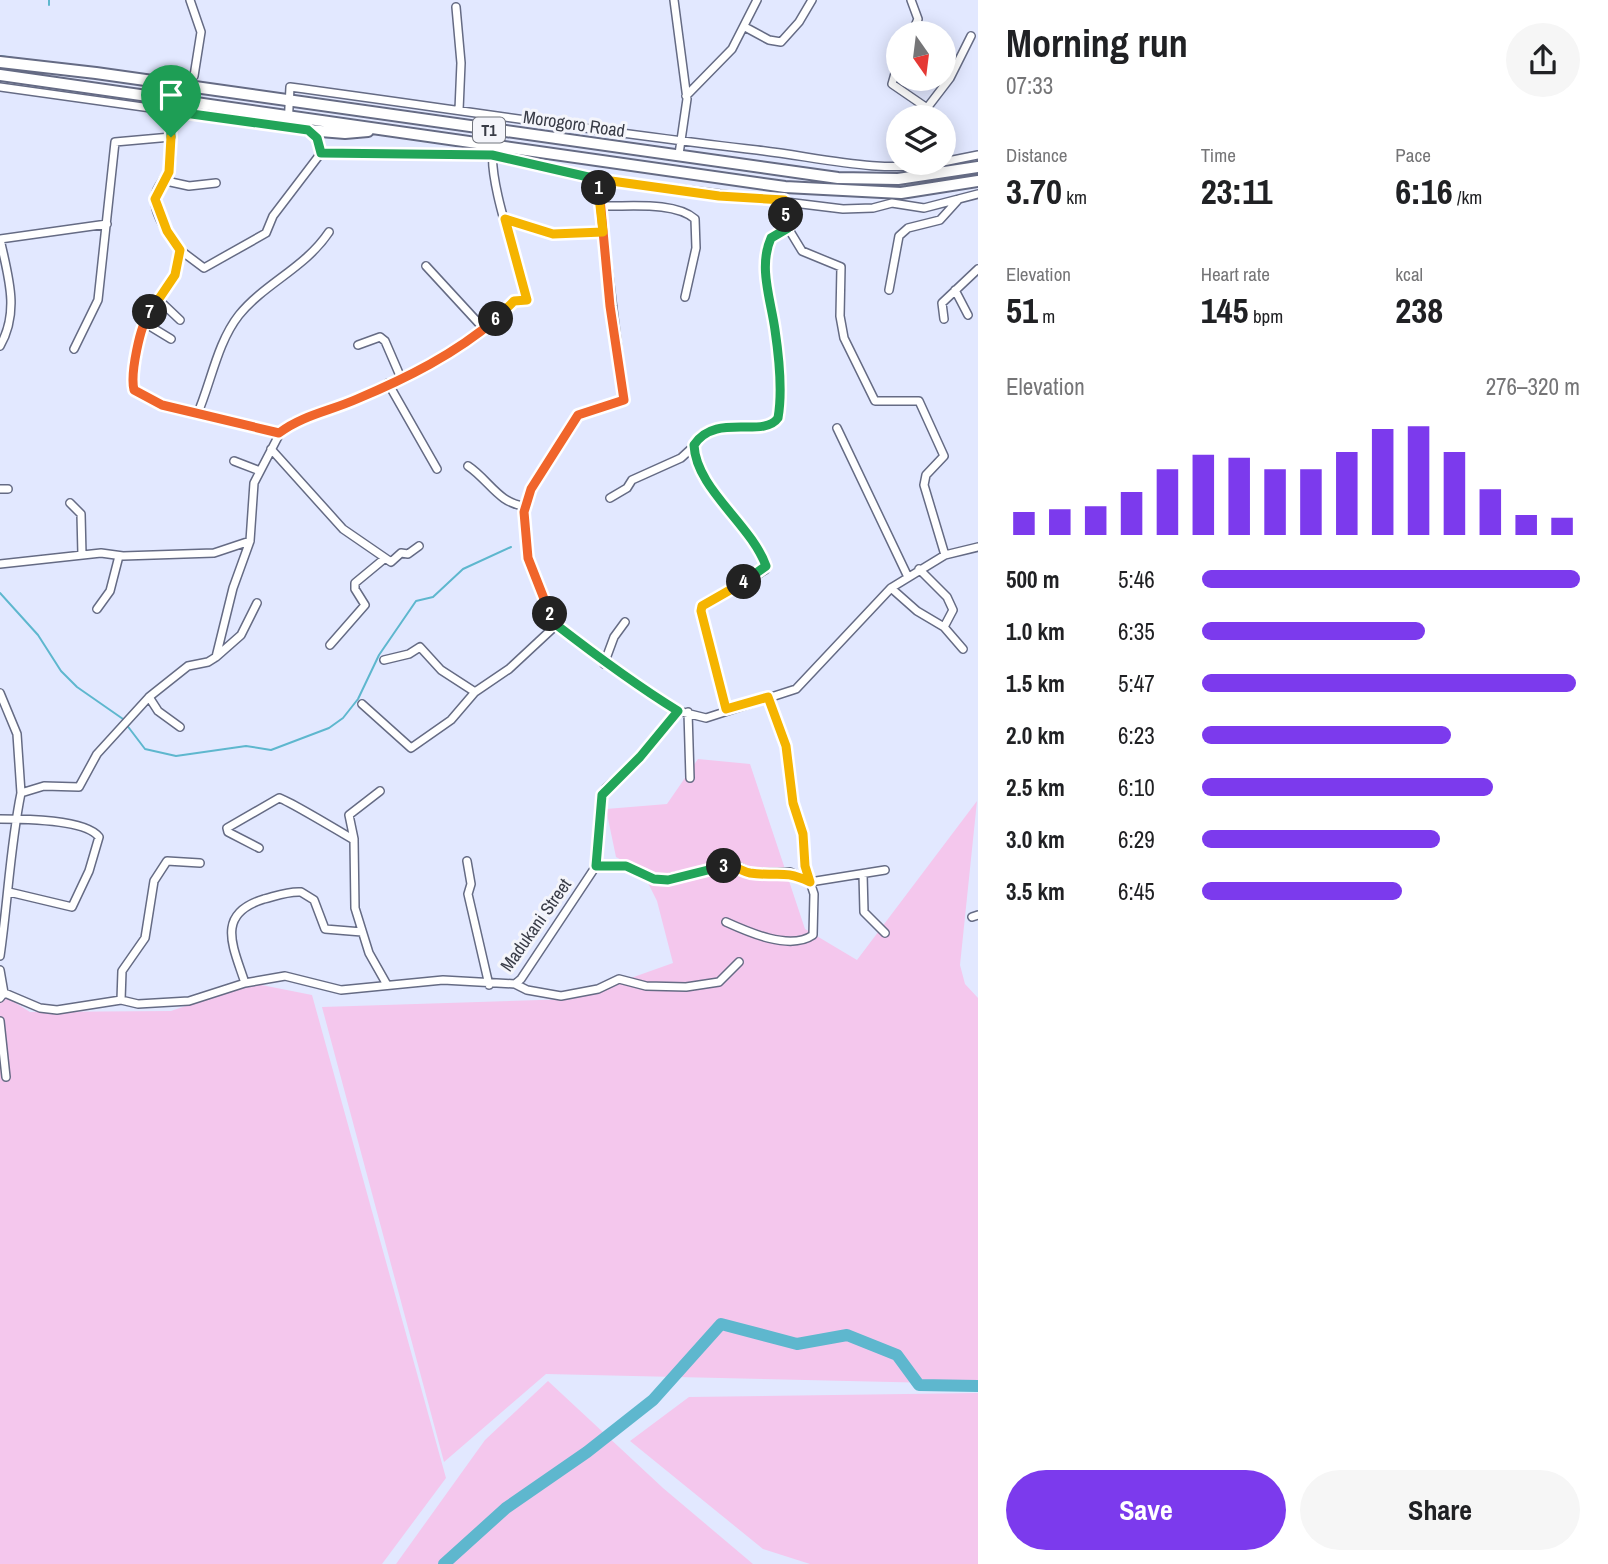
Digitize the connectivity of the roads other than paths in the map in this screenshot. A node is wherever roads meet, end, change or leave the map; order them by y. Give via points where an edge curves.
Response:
1 (190, 0) edge
2 (674, 0) edge
3 (757, 0) edge
4 (811, 0) edge
5 (912, 0) edge
6 (456, 7) dead end
7 (917, 21) edge
8 (745, 27) junction
9 (971, 36) dead end
10 (0, 62) edge
11 (0, 75) edge
12 (194, 76) dead end
13 (0, 87) edge
14 (902, 91) edge
15 (687, 96) junction
16 (291, 102) junction
17 (924, 105) edge
18 (930, 105) edge
19 (459, 110) junction
20 (170, 111) junction
21 (289, 121) junction
22 (384, 129) junction
23 (308, 130) junction
24 (171, 137) junction
25 (684, 142) junction
26 (493, 150) junction
27 (321, 153) junction
28 (679, 155) junction
29 (978, 155) edge
30 (956, 159) edge
31 (886, 167) edge
32 (956, 167) edge
33 (978, 167) edge
34 (886, 173) edge
35 (597, 179) junction
36 (166, 181) junction
37 (978, 181) edge
38 (216, 184) dead end
39 (978, 194) edge
40 (960, 199) junction
41 (784, 200) junction
42 (602, 206) junction
43 (505, 219) junction
44 (107, 224) junction
45 (788, 228) junction
46 (330, 232) dead end
47 (603, 232) junction
48 (0, 239) edge
49 (180, 250) junction
50 (426, 265) dead end
51 (978, 269) edge
52 (889, 290) dead end
53 (954, 290) junction
54 (685, 297) dead end
55 (159, 300) junction
56 (968, 315) dead end
57 (944, 319) dead end
58 (180, 320) dead end
59 (143, 322) junction
60 (484, 329) junction
61 (172, 339) dead end
62 (358, 345) dead end
63 (0, 346) edge
64 (74, 349) dead end
65 (401, 378) junction
66 (388, 383) junction
67 (197, 415) junction
68 (837, 428) dead end
69 (279, 433) junction
70 (693, 447) junction
71 (271, 449) junction
72 (234, 461) dead end
73 (468, 466) dead end
74 (437, 469) dead end
75 (260, 471) junction
76 (610, 498) dead end
77 (70, 503) dead end
78 (525, 506) junction
79 (250, 541) junction
80 (419, 546) dead end
81 (978, 547) edge
82 (82, 555) junction
83 (945, 555) junction
84 (119, 556) junction
85 (384, 559) junction
86 (0, 564) edge
87 (919, 569) junction
88 (908, 577) junction
89 (891, 589) junction
90 (257, 603) dead end
91 (97, 609) dead end
92 (625, 622) dead end
93 (554, 623) junction
94 (944, 627) junction
95 (330, 645) dead end
96 (963, 649) dead end
97 (216, 657) junction
98 (384, 660) dead end
99 (604, 664) junction
100 (475, 692) junction
101 (0, 693) edge
102 (149, 697) junction
103 (768, 697) junction
104 (362, 704) dead end
105 (726, 709) junction
106 (678, 711) junction
107 (688, 712) junction
108 (180, 727) dead end
109 (690, 778) dead end
110 (380, 791) dead end
111 (22, 793) junction
112 (0, 819) edge
113 (16, 819) junction
114 (354, 840) junction
115 (258, 848) dead end
116 (467, 861) dead end
117 (200, 863) dead end
118 (596, 866) junction
119 (884, 870) dead end
120 (863, 874) junction
121 (810, 882) junction
122 (9, 892) junction
123 (726, 922) dead end
124 (362, 932) junction
125 (885, 933) dead end
126 (0, 956) edge
127 (739, 962) dead end
128 (0, 970) edge
129 (245, 983) junction
130 (386, 984) junction
131 (514, 984) junction
132 (489, 985) junction
133 (1, 994) edge
134 (121, 1000) junction
135 (0, 1021) edge
136 (6, 1077) dead end

1 - 12 street via 201,32
2 - 15 street
3 - 8 street
4 - 8 street via 781,42
5 - 7 street
6 - 19 street
8 - 15 street via 732,49
9 - 18 street
10 - 16 highway, Morogoro Road / T1
11 - 21 highway, Morogoro Road / T1
13 - 20 street
14 - 17 street
15 - 25 street
16 - 19 street via 290,87
16 - 21 street
16 - 28 highway, Morogoro Road / T1
19 - 25 street
20 - 21 street
20 - 24 street
21 - 22 highway, Morogoro Road / T1
21 - 23 street
22 - 23 highway
22 - 26 highway, Morogoro Road / T1
23 - 27 street via 317,138
24 - 36 street
24 - 44 street via 115,142
25 - 28 street
25 - 31 street
26 - 27 street
26 - 35 street
26 - 37 highway, Morogoro Road / T1 via 837,192 901,193
26 - 43 street
27 - 49 street via 273,216 266,233 204,268
28 - 34 highway, Morogoro Road / T1 via 838,178
29 - 30 street
32 - 33 highway, Morogoro Road / T1
35 - 41 street
35 - 42 street
36 - 38 street via 189,186
36 - 49 street via 157,189 155,199
39 - 40 street
40 - 41 street via 924,208 892,203 861,209
40 - 52 street via 940,220 903,231
41 - 45 street
42 - 47 street
42 - 54 street via 659,208 695,219 696,248
43 - 47 street via 553,234
43 - 60 street via 527,300 514,301
44 - 48 street
44 - 64 street via 98,300
45 - 70 street via 771,238 766,263 779,374 777,420 763,426 719,428 700,437
45 - 83 street via 802,251 841,267 844,338 875,401 919,401 944,456 926,475 924,485
46 - 67 street via 315,253 236,319 223,341
47 - 78 street via 624,400 578,415
48 - 63 street via 12,309 8,333
49 - 55 street via 175,275
50 - 60 street
51 - 53 street
53 - 56 street
53 - 57 street via 941,306
55 - 58 street
55 - 59 street
59 - 61 street
59 - 67 street via 134,390 162,405
60 - 65 street
62 - 65 street via 380,337
65 - 66 street
66 - 69 street via 359,399 294,422
66 - 74 street
67 - 69 street
68 - 88 street
69 - 71 street
70 - 76 street via 681,458 632,480
70 - 105 street via 715,493 753,539 766,566 701,608
71 - 75 street
71 - 85 street via 342,529
72 - 75 street
73 - 78 street via 506,502
75 - 79 street via 254,483
77 - 82 street via 81,514
78 - 93 street via 528,558
79 - 84 street via 214,553
79 - 97 street
80 - 85 street via 391,562
81 - 83 street
82 - 84 street
82 - 86 street
83 - 87 street
84 - 91 street via 110,591
85 - 95 street via 355,583 365,605
87 - 88 street
87 - 94 street via 952,605
88 - 89 street
89 - 94 street
89 - 103 street via 801,685
90 - 97 street via 241,635
92 - 99 street
93 - 99 street
93 - 100 street via 531,650
94 - 96 street
97 - 102 street via 188,666
98 - 100 street via 420,647 441,670
99 - 106 street
100 - 104 street via 451,720 411,748
101 - 111 street via 17,734
102 - 108 street via 158,711
102 - 111 street via 97,754 79,787 44,786
103 - 105 street
103 - 121 street via 786,746
105 - 107 street via 706,718
106 - 107 street
106 - 118 street, Madukani Street via 602,795
107 - 109 street
110 - 114 street via 349,815
111 - 113 street
112 - 113 street
113 - 122 street
113 - 122 street via 80,825 96,833 99,841 72,907
114 - 115 street via 283,798 227,828
114 - 124 street via 353,896
116 - 132 street via 468,894
117 - 134 street via 167,861 158,872 145,938 122,971
118 - 121 street via 626,866 668,880 734,866 748,873 790,872
118 - 131 street, Madukani Street via 522,979
119 - 120 street
120 - 121 street
120 - 125 street via 864,912
121 - 123 street via 815,910 813,936 807,939 778,939
122 - 126 street
124 - 129 street via 325,929 318,906 301,892 246,905 234,918 231,933
124 - 130 street
127 - 131 street via 719,982 686,987 646,986 619,979 598,989 561,996
128 - 133 street
129 - 130 street, Madukani Street via 285,976 341,990
129 - 134 street, Madukani Street via 189,1001 138,1004
130 - 132 street, Madukani Street via 443,980
131 - 132 street, Madukani Street
133 - 134 street, Madukani Street via 57,1010
135 - 136 street

